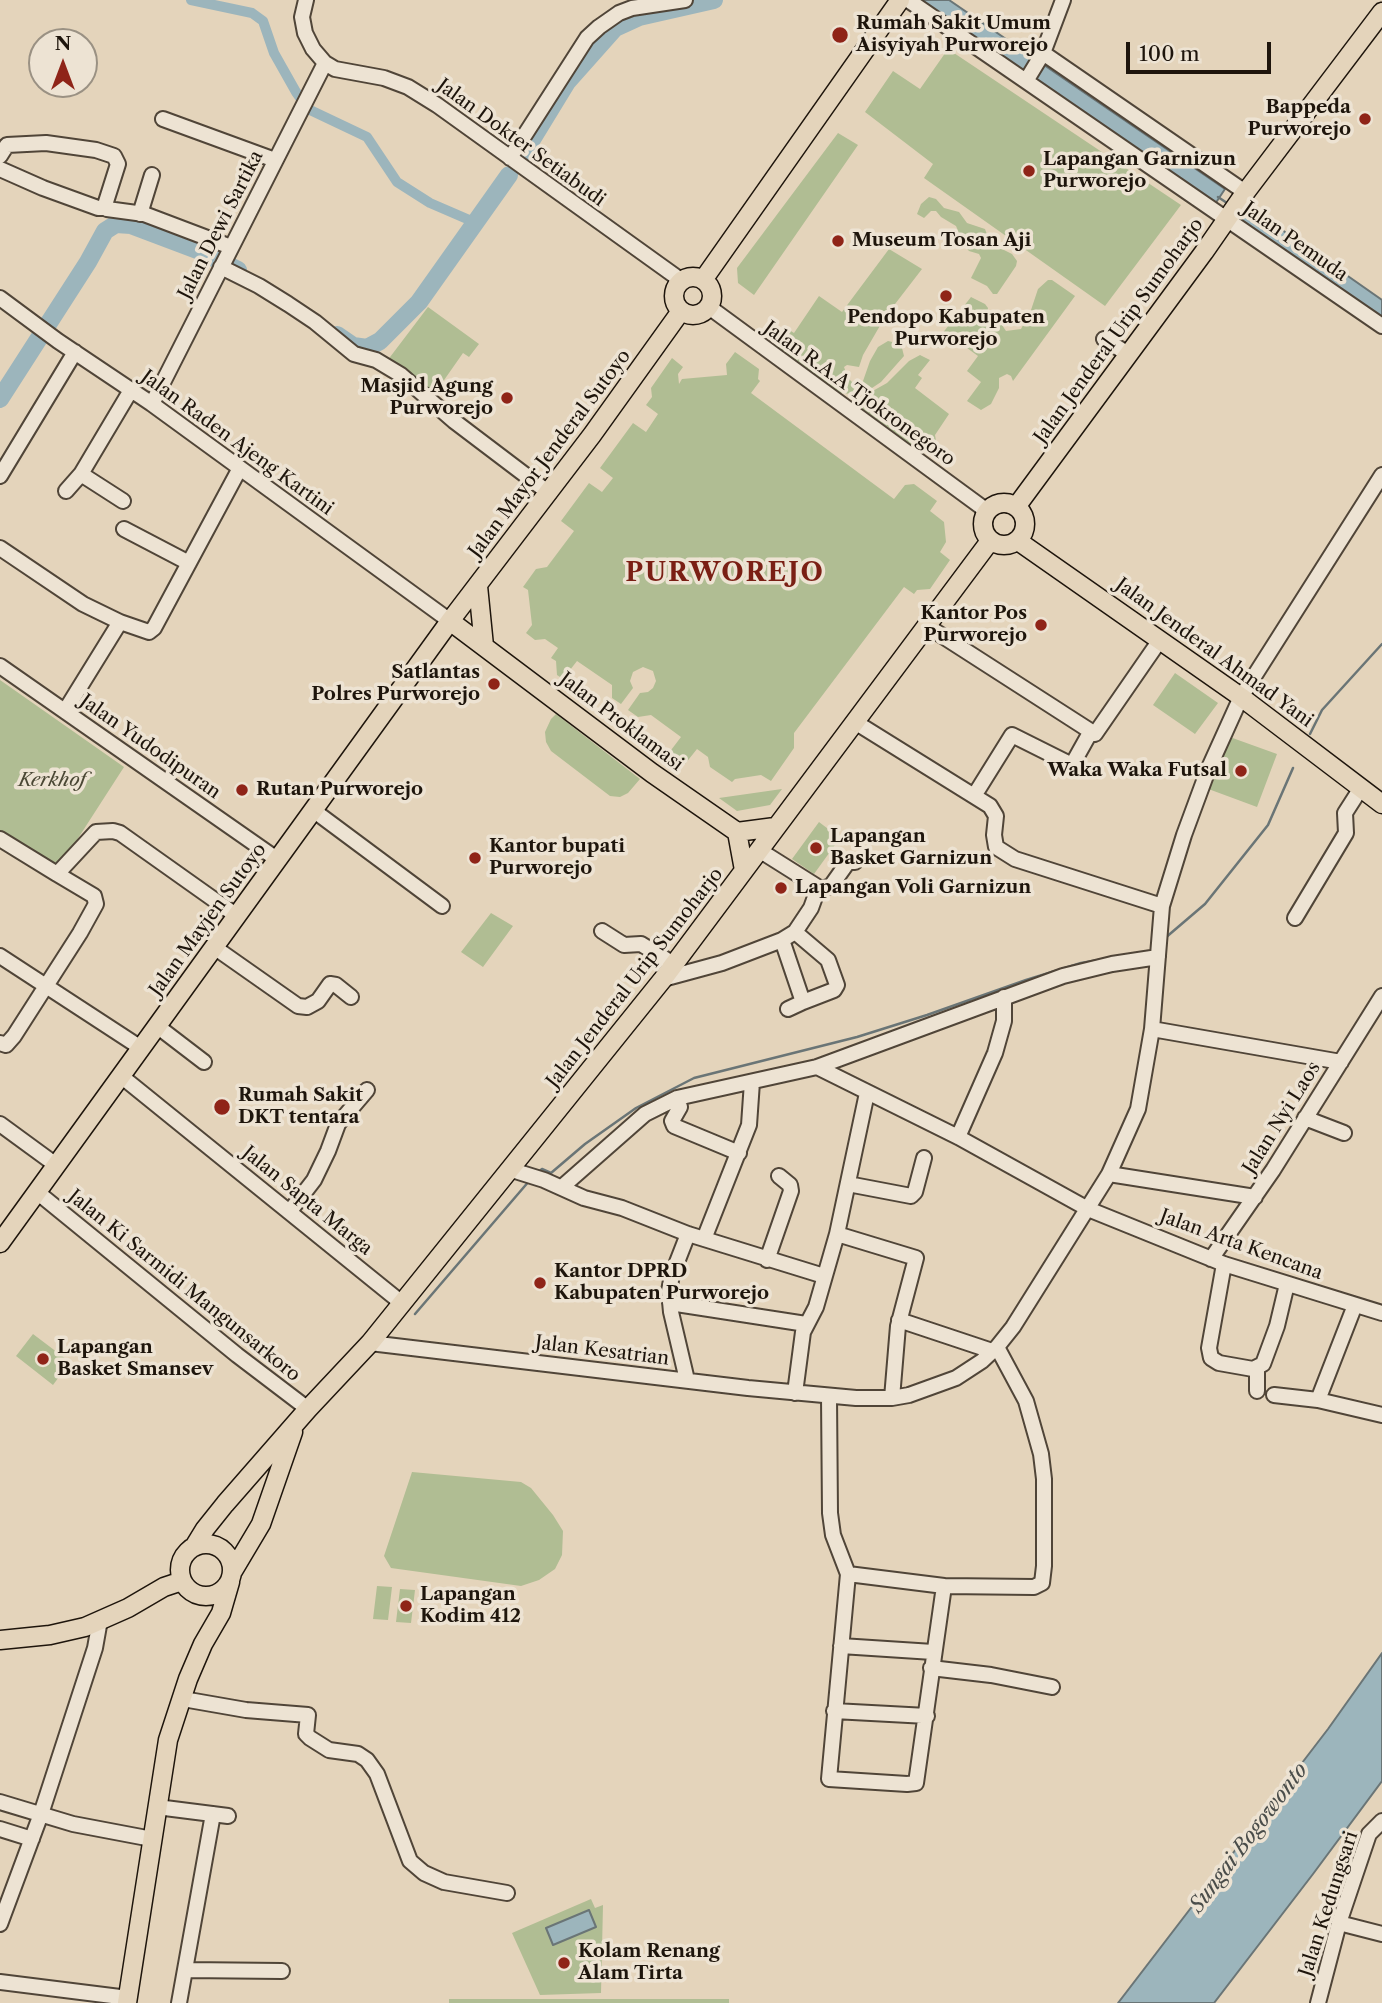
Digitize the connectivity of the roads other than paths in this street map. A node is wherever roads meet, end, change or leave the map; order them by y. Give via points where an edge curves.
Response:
1 (685, 0) edge
2 (900, 0) edge
3 (908, 0) edge
4 (1063, 0) edge
5 (304, 1) edge
6 (1382, 12) edge
7 (1041, 56) junction
8 (325, 63) junction
9 (1027, 78) junction
10 (163, 119) dead end
11 (0, 156) edge
12 (510, 158) junction
13 (275, 160) junction
14 (0, 169) edge
15 (152, 175) dead end
16 (1245, 192) junction
17 (106, 208) junction
18 (140, 214) junction
19 (1228, 217) junction
20 (230, 249) junction
21 (221, 267) junction
22 (703, 280) junction
23 (682, 281) junction
24 (0, 298) edge
25 (709, 307) junction
26 (681, 311) junction
27 (1382, 326) edge
28 (1104, 338) dead end
29 (75, 352) junction
30 (1128, 354) junction
31 (131, 390) junction
32 (152, 404) junction
33 (240, 468) junction
34 (81, 474) junction
35 (1382, 475) edge
36 (0, 476) edge
37 (66, 491) dead end
38 (549, 493) junction
39 (123, 501) dead end
40 (1016, 507) junction
41 (987, 511) junction
42 (124, 529) dead end
43 (990, 541) junction
44 (1018, 541) junction
45 (0, 548) edge
46 (189, 563) junction
47 (478, 586) junction
48 (450, 621) junction
49 (120, 622) junction
50 (927, 626) junction
51 (1160, 640) junction
52 (484, 646) junction
53 (0, 666) edge
54 (1241, 697) junction
55 (65, 711) junction
56 (855, 722) junction
57 (1091, 731) junction
58 (1361, 788) junction
59 (974, 796) junction
60 (1382, 804) edge
61 (313, 810) junction
62 (775, 827) junction
63 (737, 832) junction
64 (0, 839) edge
65 (758, 850) junction
66 (278, 860) junction
67 (855, 862) dead end
68 (744, 870) junction
69 (57, 874) junction
70 (813, 885) junction
71 (442, 906) dead end
72 (1162, 906) junction
73 (237, 916) junction
74 (1294, 918) dead end
75 (602, 931) dead end
76 (789, 936) junction
77 (214, 947) junction
78 (0, 956) edge
79 (1158, 957) junction
80 (675, 965) junction
81 (663, 979) junction
82 (47, 985) junction
83 (1382, 996) edge
84 (351, 997) dead end
85 (1004, 997) junction
86 (803, 1002) junction
87 (788, 1009) dead end
88 (157, 1026) junction
89 (1153, 1030) junction
90 (0, 1043) edge
91 (141, 1048) junction
92 (204, 1062) dead end
93 (1341, 1062) junction
94 (817, 1067) junction
95 (121, 1076) junction
96 (752, 1082) junction
97 (367, 1090) dead end
98 (867, 1093) junction
99 (677, 1098) junction
100 (1305, 1118) junction
101 (0, 1124) edge
102 (1344, 1133) dead end
103 (958, 1137) junction
104 (739, 1153) junction
105 (924, 1158) dead end
106 (57, 1165) junction
107 (517, 1172) junction
108 (1109, 1174) junction
109 (779, 1176) dead end
110 (848, 1184) junction
111 (562, 1187) junction
112 (37, 1192) junction
113 (1255, 1197) junction
114 (1088, 1209) junction
115 (289, 1211) junction
116 (688, 1234) junction
117 (837, 1234) junction
118 (704, 1239) junction
119 (0, 1243) edge
120 (767, 1259) junction
121 (1218, 1261) junction
122 (824, 1276) junction
123 (1287, 1284) junction
124 (670, 1303) junction
125 (402, 1304) junction
126 (1356, 1305) junction
127 (1382, 1313) edge
128 (899, 1320) junction
129 (806, 1324) junction
130 (370, 1343) junction
131 (995, 1349) junction
132 (1257, 1368) junction
133 (687, 1380) junction
134 (1257, 1391) dead end
135 (795, 1393) junction
136 (1274, 1395) dead end
137 (829, 1397) junction
138 (892, 1398) junction
139 (1318, 1400) junction
140 (308, 1409) junction
141 (1382, 1415) edge
142 (295, 1425) junction
143 (189, 1553) junction
144 (848, 1574) junction
145 (231, 1576) junction
146 (183, 1581) junction
147 (944, 1586) junction
148 (200, 1596) junction
149 (108, 1617) junction
150 (0, 1640) edge
151 (203, 1644) junction
152 (841, 1646) junction
153 (933, 1652) junction
154 (931, 1668) junction
155 (1052, 1687) dead end
156 (183, 1699) junction
157 (834, 1711) junction
158 (927, 1716) junction
159 (0, 1802) edge
160 (157, 1807) junction
161 (41, 1814) junction
162 (213, 1814) junction
163 (228, 1816) dead end
164 (1382, 1821) edge
165 (0, 1829) edge
166 (32, 1839) junction
167 (152, 1839) junction
168 (507, 1894) dead end
169 (1339, 1923) junction
170 (0, 1924) edge
171 (1382, 1934) edge
172 (186, 1970) junction
173 (282, 1971) dead end
174 (0, 1982) edge
175 (50, 1997) edge
176 (128, 2001) edge
177 (178, 2003) edge
178 (1318, 2003) edge

1 - 12 street via 632,8 599,27 587,38
2 - 22 main road
3 - 9 street, Jalan Pemuda
4 - 7 street
5 - 8 street via 305,33
6 - 16 main road, Jalan Jenderal Urip Sumoharjo
7 - 9 street
7 - 16 street
8 - 12 street, Jalan Dokter Setiabudi via 408,87
8 - 13 street, Jalan Dewi Sartika
9 - 19 street, Jalan Pemuda
10 - 13 street
11 - 17 street via 7,145 46,143 114,156 118,164
12 - 23 street, Jalan Dokter Setiabudi
13 - 20 street, Jalan Dewi Sartika
14 - 17 street
15 - 18 street
16 - 19 main road, Jalan Jenderal Urip Sumoharjo
17 - 18 street
18 - 20 street
19 - 27 street, Jalan Pemuda
19 - 30 main road, Jalan Jenderal Urip Sumoharjo
20 - 21 street, Jalan Dewi Sartika
21 - 32 street, Jalan Dewi Sartika
21 - 38 street via 288,304 354,354 401,375
22 - 23 main road via 692,277
22 - 25 main road via 712,292
23 - 26 main road via 674,296
24 - 29 street, Jalan Raden Ajeng Kartini
25 - 26 main road via 693,315
25 - 41 street, Jalan R.A.A Tjokronegoro
26 - 38 main road, Jalan Mayor Jenderal Sutoyo
28 - 30 street
29 - 31 street, Jalan Raden Ajeng Kartini
29 - 36 street
30 - 40 main road, Jalan Jenderal Urip Sumoharjo
31 - 32 street, Jalan Raden Ajeng Kartini
31 - 34 street
32 - 33 street, Jalan Raden Ajeng Kartini
33 - 46 street
33 - 48 street, Jalan Raden Ajeng Kartini
34 - 37 street
34 - 39 street
35 - 54 street, Jalan Kesatrian
38 - 47 main road, Jalan Mayor Jenderal Sutoyo
40 - 41 main road via 997,504
40 - 44 main road via 1025,526
41 - 43 main road via 982,523
42 - 46 street
43 - 44 main road via 1007,545
43 - 50 main road, Jalan Jenderal Urip Sumoharjo
44 - 51 main road, Jalan Jenderal Ahmad Yani
45 - 49 street via 55,587
46 - 49 street via 152,631 145,633
47 - 48 main road, Jalan Mayor Jenderal Sutoyo
47 - 52 main road
48 - 52 main road, Jalan Proklamasi
48 - 61 main road, Jalan Mayjen Sutoyo
49 - 55 street
50 - 56 main road, Jalan Jenderal Urip Sumoharjo
50 - 57 street
51 - 54 main road, Jalan Jenderal Ahmad Yani
51 - 57 street via 1095,734
52 - 63 main road, Jalan Proklamasi
53 - 55 street, Jalan Yudodipuran
54 - 58 main road, Jalan Jenderal Ahmad Yani
54 - 72 street, Jalan Kesatrian via 1208,770
55 - 66 street, Jalan Yudodipuran
56 - 59 street
56 - 62 main road, Jalan Jenderal Urip Sumoharjo
57 - 59 street via 1072,765 1012,735
58 - 60 main road, Jalan Jenderal Ahmad Yani
58 - 74 street via 1345,813 1346,833
59 - 72 street via 995,811 996,847 1015,859
61 - 66 main road, Jalan Mayjen Sutoyo
61 - 71 street
62 - 63 main road
62 - 65 main road, Jalan Jenderal Urip Sumoharjo
63 - 68 main road
64 - 69 street
65 - 68 main road, Jalan Jenderal Urip Sumoharjo
65 - 70 street
66 - 73 main road, Jalan Mayjen Sutoyo
67 - 70 street via 844,866 831,886 821,889
68 - 80 main road, Jalan Jenderal Urip Sumoharjo
69 - 73 street via 96,832 113,831
69 - 82 street via 94,895 96,904
70 - 76 street via 814,902
72 - 79 street, Jalan Kesatrian
73 - 77 main road, Jalan Mayjen Sutoyo
75 - 80 street via 624,945 641,944
76 - 81 street via 722,963
76 - 86 street
76 - 86 street via 828,960 837,985
77 - 84 street via 298,1006 318,1001 330,984
77 - 88 main road, Jalan Mayjen Sutoyo
78 - 82 street
79 - 85 street via 1087,970
79 - 89 street, Jalan Kesatrian
80 - 81 main road, Jalan Jenderal Urip Sumoharjo
81 - 107 main road, Jalan Jenderal Urip Sumoharjo
82 - 90 street via 8,1043
82 - 91 street
83 - 93 street, Jalan Nyi Laos
85 - 94 street
85 - 103 street via 1004,1021 995,1053
86 - 87 street
88 - 91 main road, Jalan Mayjen Sutoyo
88 - 92 street
89 - 93 street
89 - 108 street, Jalan Kesatrian via 1138,1109
91 - 95 main road, Jalan Mayjen Sutoyo
93 - 100 street, Jalan Nyi Laos
94 - 96 street
94 - 98 street, Jalan Arta Kencana
95 - 106 main road, Jalan Mayjen Sutoyo
95 - 115 street, Jalan Sapta Marga
96 - 99 street
96 - 104 street via 749,1125
97 - 115 street via 338,1124 314,1180
98 - 103 street, Jalan Arta Kencana
98 - 110 street
99 - 104 street via 680,1107 674,1126
99 - 111 street via 645,1114
100 - 102 street
100 - 113 street, Jalan Nyi Laos
101 - 106 street
103 - 114 street, Jalan Arta Kencana
104 - 118 street
105 - 110 street via 911,1196
106 - 112 main road, Jalan Mayjen Sutoyo
107 - 111 street
107 - 125 main road, Jalan Jenderal Urip Sumoharjo
108 - 113 street
108 - 114 street, Jalan Kesatrian
109 - 120 street via 791,1191
110 - 117 street
111 - 116 street
112 - 119 main road, Jalan Mayjen Sutoyo
112 - 140 street, Jalan Ki Sarmidi Mangunsarkoro
113 - 121 street, Jalan Nyi Laos
114 - 121 street, Jalan Arta Kencana
114 - 131 street, Jalan Kesatrian
115 - 125 street, Jalan Sapta Marga
116 - 118 street
116 - 124 street via 672,1275
117 - 122 street
117 - 128 street via 916,1257
118 - 120 street
120 - 122 street
121 - 123 street, Jalan Arta Kencana
121 - 132 street via 1209,1353 1219,1363
122 - 129 street
123 - 126 street, Jalan Arta Kencana
123 - 132 street via 1268,1354
124 - 129 street
124 - 133 street
125 - 130 main road, Jalan Jenderal Urip Sumoharjo
126 - 127 street, Jalan Arta Kencana
126 - 139 street
128 - 131 street
128 - 138 street
129 - 135 street
130 - 133 street, Jalan Kesatrian
130 - 140 main road, Jalan Jenderal Urip Sumoharjo
131 - 138 street, Jalan Kesatrian via 956,1378
131 - 147 street via 1026,1401 1041,1454 1044,1580 1034,1587
132 - 134 street
133 - 135 street, Jalan Kesatrian
135 - 137 street, Jalan Kesatrian
136 - 139 street
137 - 138 street, Jalan Kesatrian
137 - 144 street via 830,1513
139 - 141 street
140 - 142 main road, Jalan Jenderal Urip Sumoharjo
142 - 143 main road, Jalan Jenderal Urip Sumoharjo
142 - 145 main road via 261,1524
143 - 145 main road via 203,1544 220,1548 227,1554
143 - 146 main road via 180,1573
143 - 149 main road, Jalan Jenderal Urip Sumoharjo
144 - 147 street
144 - 152 street
145 - 148 main road via 217,1594
145 - 151 main road via 221,1613
146 - 148 main road
146 - 149 main road
147 - 153 street
148 - 151 main road via 206,1608
149 - 150 main road via 50,1635
149 - 161 street
151 - 156 main road
152 - 153 street
152 - 157 street
153 - 154 street
154 - 155 street
154 - 158 street
156 - 160 main road via 168,1740
156 - 168 street via 307,1715 310,1738 329,1749 368,1760 410,1861 444,1882
157 - 158 street
157 - 158 street via 829,1779 907,1784 917,1780
159 - 161 street
160 - 162 street
160 - 167 main road
161 - 166 street
161 - 167 street
162 - 163 street
162 - 172 street
164 - 169 street, Jalan Kedungsari via 1369,1834
165 - 166 street
166 - 170 street
167 - 176 main road
169 - 171 street
169 - 178 street, Jalan Kedungsari
172 - 173 street
172 - 177 street
174 - 175 street
175 - 176 street

